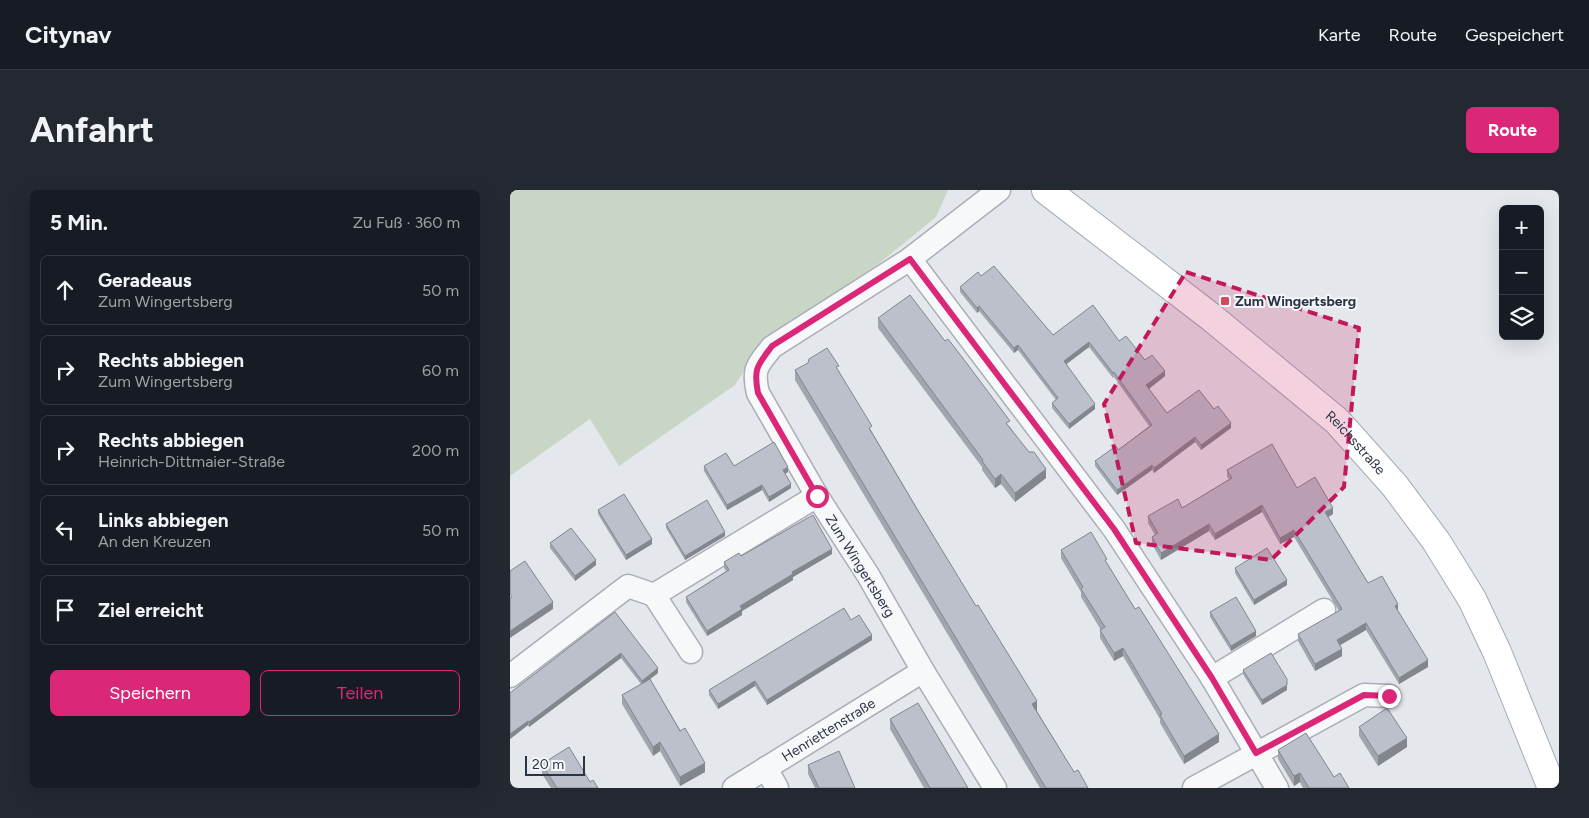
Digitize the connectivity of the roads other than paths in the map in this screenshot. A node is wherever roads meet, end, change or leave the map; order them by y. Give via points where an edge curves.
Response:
1 (998, 190) edge
2 (1046, 190) edge
3 (910, 259) junction
4 (817, 496) junction
5 (654, 595) junction
6 (1324, 610) dead end
7 (691, 652) dead end
8 (923, 671) junction
9 (510, 676) edge
10 (1212, 678) junction
11 (1389, 696) dead end
12 (1256, 753) junction
13 (766, 768) junction
14 (734, 788) edge
15 (777, 788) edge
16 (995, 788) edge
17 (1194, 788) edge
18 (1277, 788) edge
19 (1552, 788) edge

1 - 3 street, Zum Wingertsberg
2 - 19 main road, Reichsstraße via 1211,317 1317,404 1337,421 1390,480 1436,541 1472,599
3 - 4 street, Zum Wingertsberg via 772,346 757,366 754,378 758,393
3 - 10 street via 1114,529
4 - 5 street
4 - 8 street, Zum Wingertsberg via 868,575
5 - 7 street
5 - 9 street via 628,586
6 - 10 street
8 - 13 street, Henriettenstraße
8 - 16 street, Zum Wingertsberg
10 - 12 street
11 - 12 street via 1364,695
12 - 17 street
12 - 18 street
13 - 14 street, Henriettenstraße
13 - 15 street

